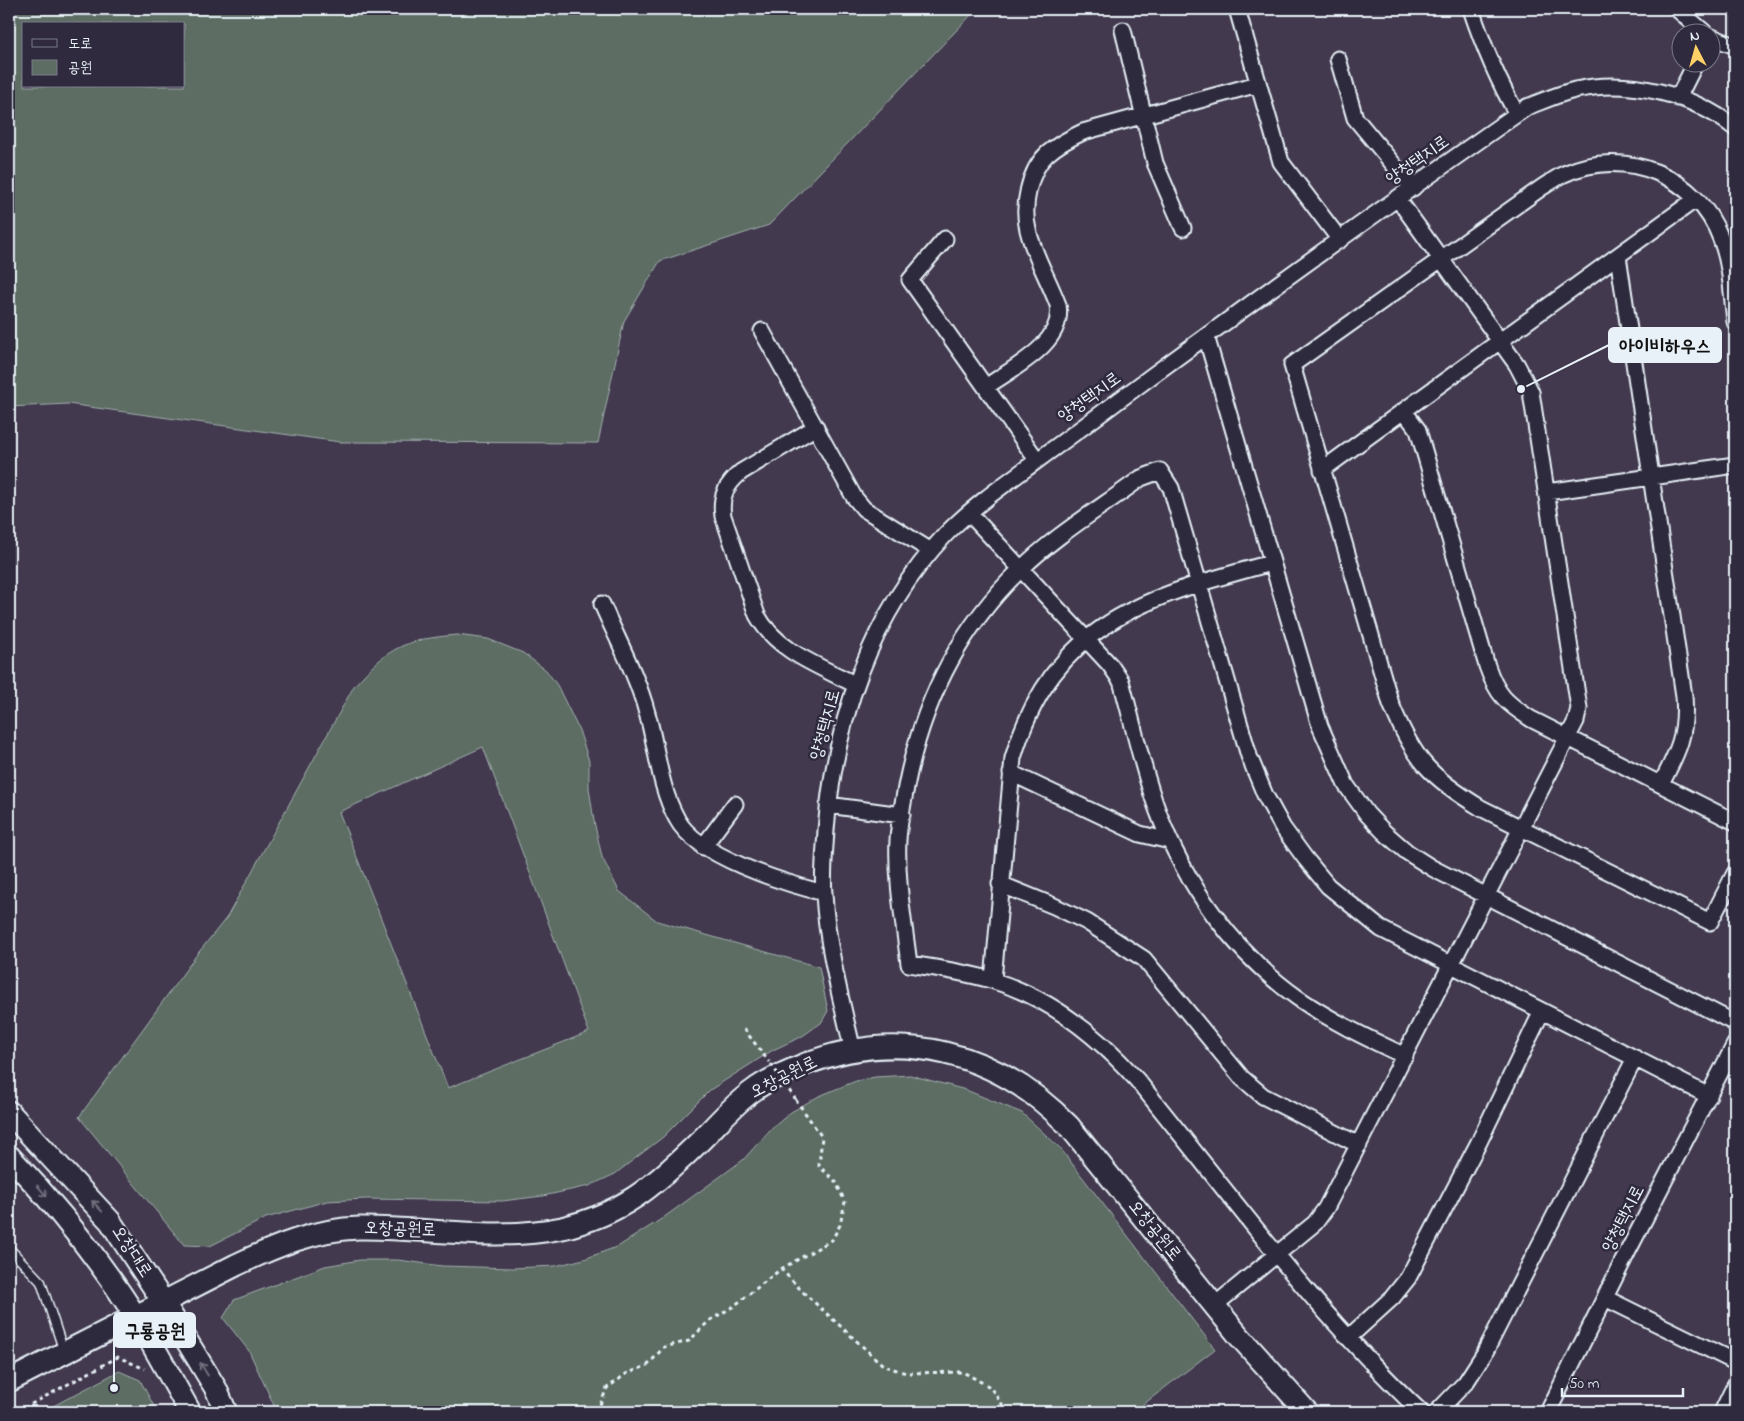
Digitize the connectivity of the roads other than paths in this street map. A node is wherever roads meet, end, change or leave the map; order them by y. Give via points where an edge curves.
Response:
1 (1237, 9) edge
2 (1471, 9) edge
3 (1677, 9) edge
4 (1692, 22) edge
5 (1123, 30) dead end
6 (1722, 41) edge
7 (1735, 46) edge
8 (1338, 59) dead end
9 (1691, 72) edge
10 (1258, 84) junction
11 (1678, 98) junction
12 (1143, 114) junction
13 (1517, 114) junction
14 (1735, 128) edge
15 (1413, 188) junction
16 (1398, 199) junction
17 (1696, 199) junction
18 (1183, 228) dead end
19 (945, 238) dead end
20 (1340, 240) junction
21 (1618, 256) junction
22 (1441, 259) junction
23 (1735, 322) edge
24 (762, 331) dead end
25 (1206, 336) junction
26 (1500, 341) junction
27 (986, 387) junction
28 (1404, 411) junction
29 (816, 427) junction
30 (1037, 460) junction
31 (1735, 465) edge
32 (1322, 470) junction
33 (1651, 477) junction
34 (1547, 492) junction
35 (969, 513) junction
36 (931, 551) junction
37 (1271, 562) junction
38 (1020, 570) junction
39 (1198, 583) junction
40 (602, 604) dead end
41 (1086, 641) junction
42 (856, 685) junction
43 (1568, 738) junction
44 (1011, 773) junction
45 (1661, 784) junction
46 (735, 804) dead end
47 (828, 805) junction
48 (902, 816) junction
49 (1735, 822) edge
50 (1522, 828) junction
51 (1170, 841) junction
52 (703, 847) junction
53 (1735, 873) edge
54 (1000, 884) junction
55 (824, 893) junction
56 (1488, 896) junction
57 (1452, 966) junction
58 (993, 980) junction
59 (1542, 1011) junction
60 (1735, 1023) edge
61 (1735, 1044) edge
62 (853, 1051) junction
63 (1405, 1056) junction
64 (1635, 1058) junction
65 (1709, 1096) junction
66 (9, 1112) edge
67 (1359, 1145) junction
68 (9, 1156) edge
69 (9, 1248) edge
70 (1278, 1255) junction
71 (1605, 1298) junction
72 (164, 1303) junction
73 (1215, 1305) junction
74 (136, 1317) junction
75 (1348, 1338) junction
76 (64, 1352) junction
77 (1735, 1362) edge
78 (9, 1381) edge
79 (1735, 1385) edge
80 (190, 1412) edge
81 (226, 1412) edge
82 (1307, 1412) edge
83 (1422, 1412) edge
84 (1437, 1412) edge
85 (1548, 1412) edge
86 (1722, 1412) edge

1 - 10 street
2 - 13 street via 1482,42
3 - 4 street
5 - 12 street
6 - 7 street
8 - 15 street via 1355,118
9 - 11 street
10 - 12 street
10 - 20 street via 1281,162
11 - 13 street, 양청택지로 via 1658,91 1601,86 1554,96
11 - 14 street, 양청택지로 via 1691,102
12 - 18 street via 1155,163
12 - 27 street via 1064,141 1045,156 1034,174 1027,193 1028,229 1060,316 1048,341
13 - 15 street, 양청택지로
15 - 16 street, 양청택지로
16 - 20 street, 양청택지로
16 - 22 street
17 - 21 street
17 - 22 street via 1681,185 1643,166 1601,164 1581,168 1541,188
17 - 23 street via 1715,224 1722,240
19 - 27 street via 910,280
20 - 25 street, 양청택지로
21 - 26 street
21 - 33 street
22 - 26 street
22 - 32 street via 1292,365
24 - 29 street
25 - 30 street, 양청택지로
25 - 37 street
26 - 28 street
26 - 34 street via 1531,392
27 - 30 street
28 - 32 street
28 - 43 street via 1418,430 1498,694 1510,705
29 - 36 street via 854,497 864,509
29 - 42 street via 741,472 723,493 722,511 764,628 787,649
30 - 35 street, 양청택지로
31 - 33 street
32 - 50 street via 1391,704 1405,737 1432,775 1450,789
33 - 34 street
33 - 45 street via 1686,718 1678,750
34 - 43 street via 1579,708
35 - 36 street, 양청택지로
35 - 38 street
36 - 42 street, 양청택지로 via 888,613 867,654
37 - 39 street
37 - 56 street via 1320,726 1346,785 1367,814 1407,852
38 - 39 street via 1141,478 1160,471 1171,488
38 - 41 street
38 - 48 street via 977,617 943,672 920,732
39 - 41 street via 1130,610 1100,628
39 - 57 street via 1249,756 1283,828 1328,886 1354,909 1381,929
40 - 52 street via 647,710 660,770 677,820
41 - 44 street via 1054,672 1037,697 1022,728
41 - 51 street via 1121,681 1156,808
42 - 47 street, 양청택지로 via 833,766
43 - 45 street
43 - 50 street
44 - 51 street via 1140,834
44 - 54 street
45 - 49 street
46 - 52 street
47 - 48 street
47 - 55 street, 양청택지로
48 - 58 street via 898,840 899,874 909,964
50 - 53 street via 1710,922
50 - 56 street
51 - 63 street via 1190,881 1245,952 1298,998
52 - 55 street
54 - 58 street
54 - 67 street via 1087,922 1144,959 1242,1078 1263,1096
55 - 62 street, 양청택지로 via 830,946
56 - 57 street
56 - 60 street
57 - 59 street
57 - 63 street
58 - 70 street via 1062,1013 1113,1052
59 - 64 street
59 - 75 street via 1408,1278 1392,1298
61 - 65 street, 양청택지로
62 - 72 street, 오창공원로 via 815,1061 755,1089 654,1184 612,1212 562,1228 531,1233 357,1228 326,1232 271,1249
62 - 73 street, 오창공원로 via 901,1046 938,1051 986,1066 1030,1090 1070,1126
63 - 67 street
64 - 65 street
64 - 84 street via 1484,1354 1466,1382
65 - 71 street, 양청택지로
72 -> 66 street, 오창대로 via 110,1221
67 - 70 street via 1326,1208 1314,1224
68 -> 74 street, 오창대로 via 42,1190 98,1261
69 - 76 lane via 41,1282
70 - 73 street
70 - 75 street
71 - 77 street
71 - 85 street, 양청택지로
72 - 74 street, 오창공원로
81 -> 72 street, 오창대로 via 216,1389
73 - 82 street, 오창공원로
74 - 76 street, 오창공원로
74 - 80 street, 오창대로
75 - 83 street
76 - 78 street, 오창공원로
79 - 86 street

